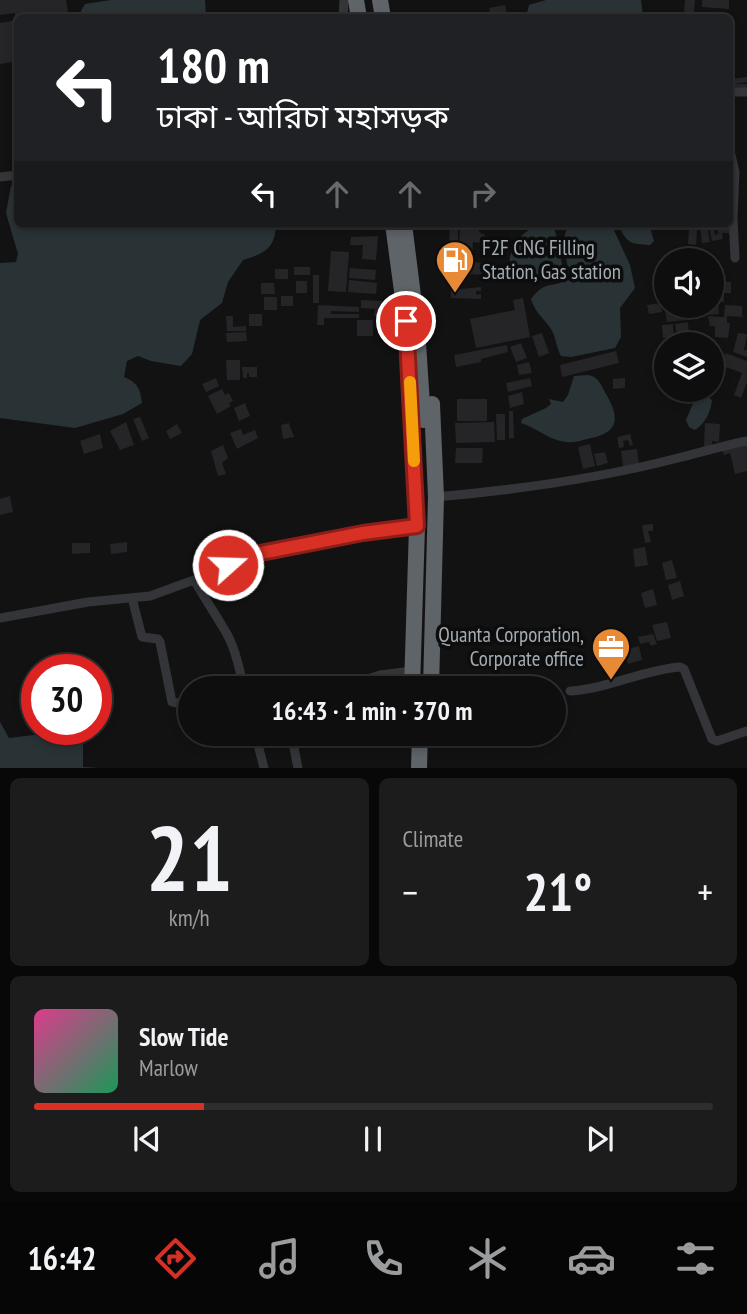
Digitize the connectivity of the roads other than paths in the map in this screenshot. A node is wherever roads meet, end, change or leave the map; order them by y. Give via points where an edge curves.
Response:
1 (733, 163) edge
2 (733, 190) edge
3 (733, 219) edge
4 (394, 228) edge
5 (405, 228) edge
6 (415, 228) edge
7 (735, 258) dead end
8 (747, 441) edge
9 (436, 497) junction
10 (417, 526) junction
11 (194, 580) junction
12 (132, 598) junction
13 (0, 618) edge
14 (241, 676) edge
15 (412, 676) edge
16 (422, 676) edge
17 (430, 676) edge
18 (569, 691) dead end
19 (178, 703) edge
20 (747, 731) edge
21 (258, 746) edge
22 (294, 746) edge
23 (411, 746) edge
24 (420, 746) edge
25 (429, 746) edge
26 (264, 768) edge
27 (298, 768) edge
28 (410, 768) edge
29 (419, 768) edge
30 (428, 768) edge

1 - 2 street
3 - 7 street
4 - 10 highway via 406,321
5 - 16 highway via 422,387
6 - 9 highway via 432,389
8 - 9 street via 524,489
9 - 17 highway
10 - 11 street via 240,557
10 - 15 highway
11 - 12 street
11 - 14 street via 225,629
12 - 13 street
12 - 19 street via 142,637 160,642 172,702
18 - 20 street via 680,667 712,738 717,741
21 - 26 street
22 - 27 street
23 - 28 highway
24 - 29 highway
25 - 30 highway

